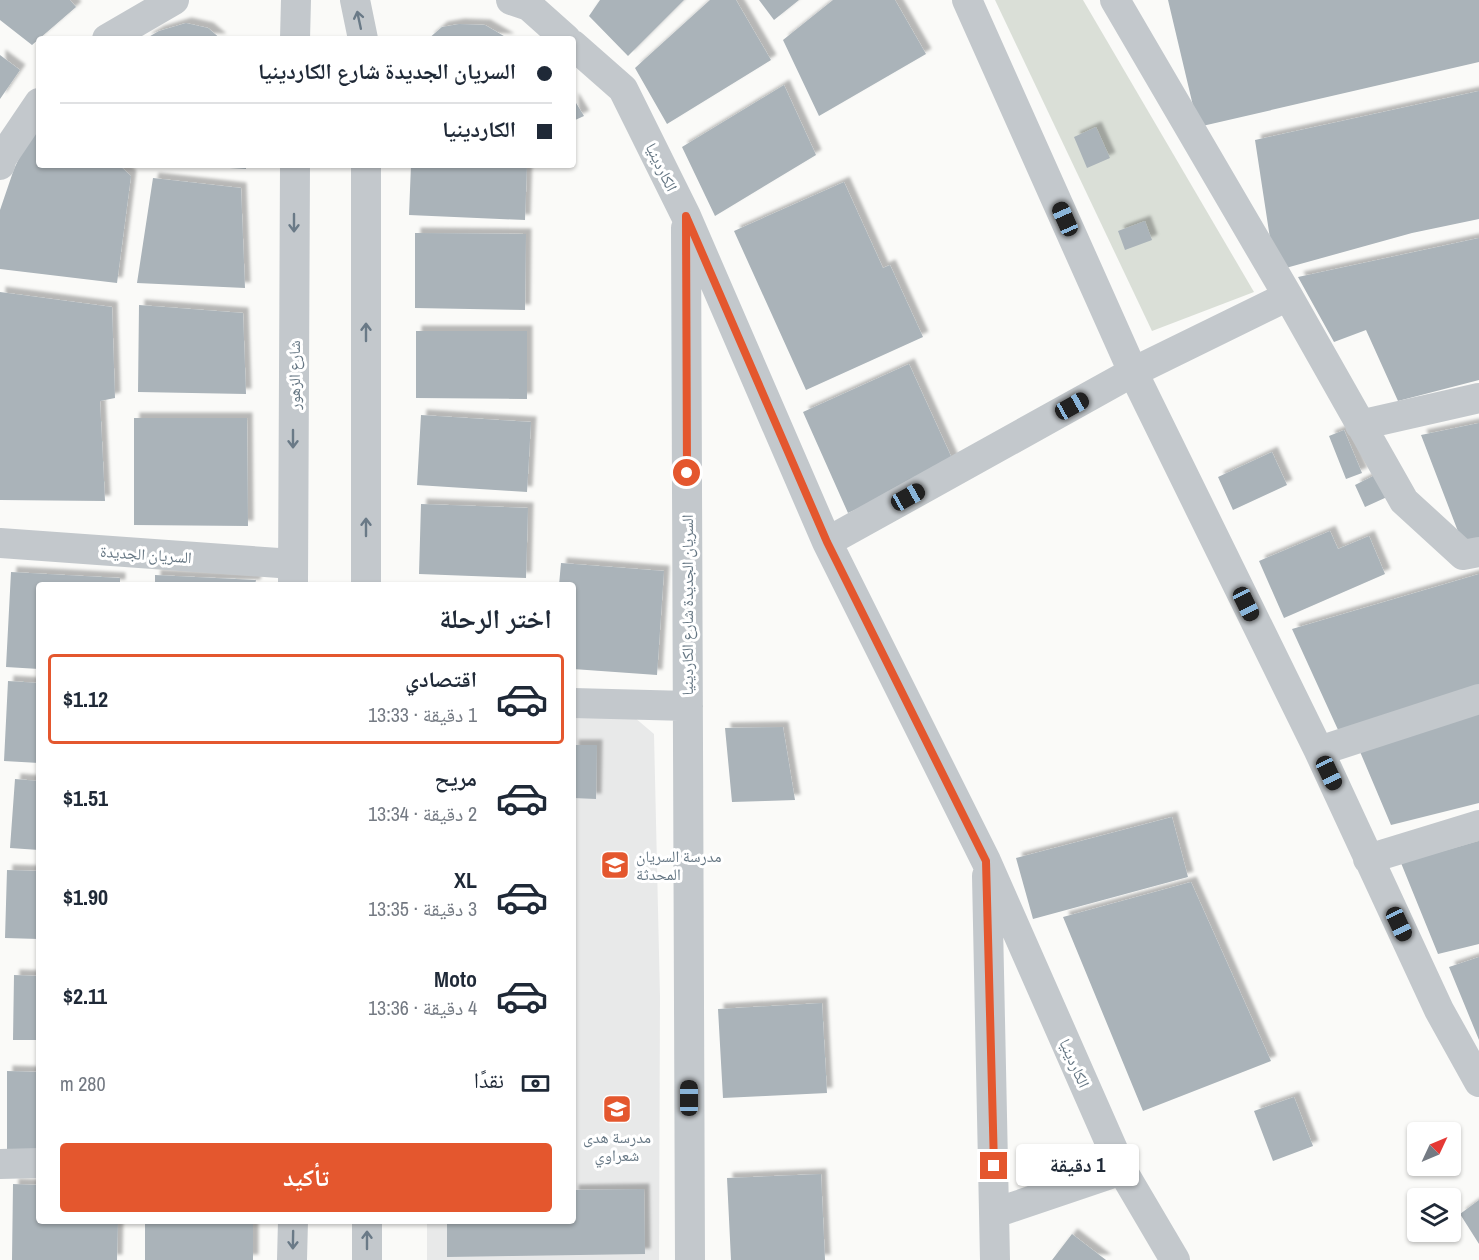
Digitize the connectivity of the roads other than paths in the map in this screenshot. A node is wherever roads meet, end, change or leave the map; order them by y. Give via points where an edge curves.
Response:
1 (174, 0) edge
2 (296, 0) edge
3 (355, 0) edge
4 (511, 0) edge
5 (967, 0) edge
6 (1115, 0) edge
7 (112, 36) edge
8 (296, 36) edge
9 (362, 36) edge
10 (563, 36) edge
11 (576, 48) edge
12 (36, 107) edge
13 (0, 165) edge
14 (295, 168) edge
15 (366, 168) edge
16 (686, 216) junction
17 (1288, 296) junction
18 (1133, 372) junction
19 (1479, 398) edge
20 (1360, 425) junction
21 (827, 542) junction
22 (0, 543) edge
23 (1479, 552) edge
24 (293, 574) edge
25 (366, 582) edge
26 (1479, 699) edge
27 (576, 704) edge
28 (688, 706) junction
29 (1318, 752) junction
30 (1479, 825) edge
31 (1368, 858) junction
32 (986, 861) junction
33 (1479, 1082) edge
34 (36, 1163) edge
35 (0, 1164) edge
36 (1122, 1170) junction
37 (995, 1213) junction
38 (293, 1224) edge
39 (367, 1224) edge
40 (292, 1260) edge
41 (367, 1260) edge
42 (690, 1260) edge
43 (995, 1260) edge
44 (1175, 1260) edge

1 - 7 street
2 - 8 street
9 -> 3 street
4 - 10 street via 529,6
5 - 18 street
6 - 17 street
11 - 16 street, الكاردينيا via 623,89
12 - 13 street
14 -> 24 street, شارع الزهور
25 -> 15 street
16 - 21 street, الكاردينيا
16 - 28 street, السريان الجديدة شارع الكاردينيا
17 - 18 street
17 - 20 street
18 - 21 street
18 - 29 street
19 - 20 street
20 - 23 street via 1404,501 1463,555
21 - 32 street, الكاردينيا
22 - 24 street, السريان الجديدة
26 - 29 street
27 - 28 street, السريان الجديدة شارع الكاردينيا
28 - 42 street, السريان الجديدة شارع الكاردينيا
29 - 31 street
30 - 31 street
31 - 33 street via 1439,1010
32 - 36 street, الكاردينيا
32 - 37 street, الكاردينيا
34 - 35 street
36 - 37 street
36 - 44 street, الكاردينيا
37 - 43 street, الكاردينيا
38 -> 40 street
41 -> 39 street

